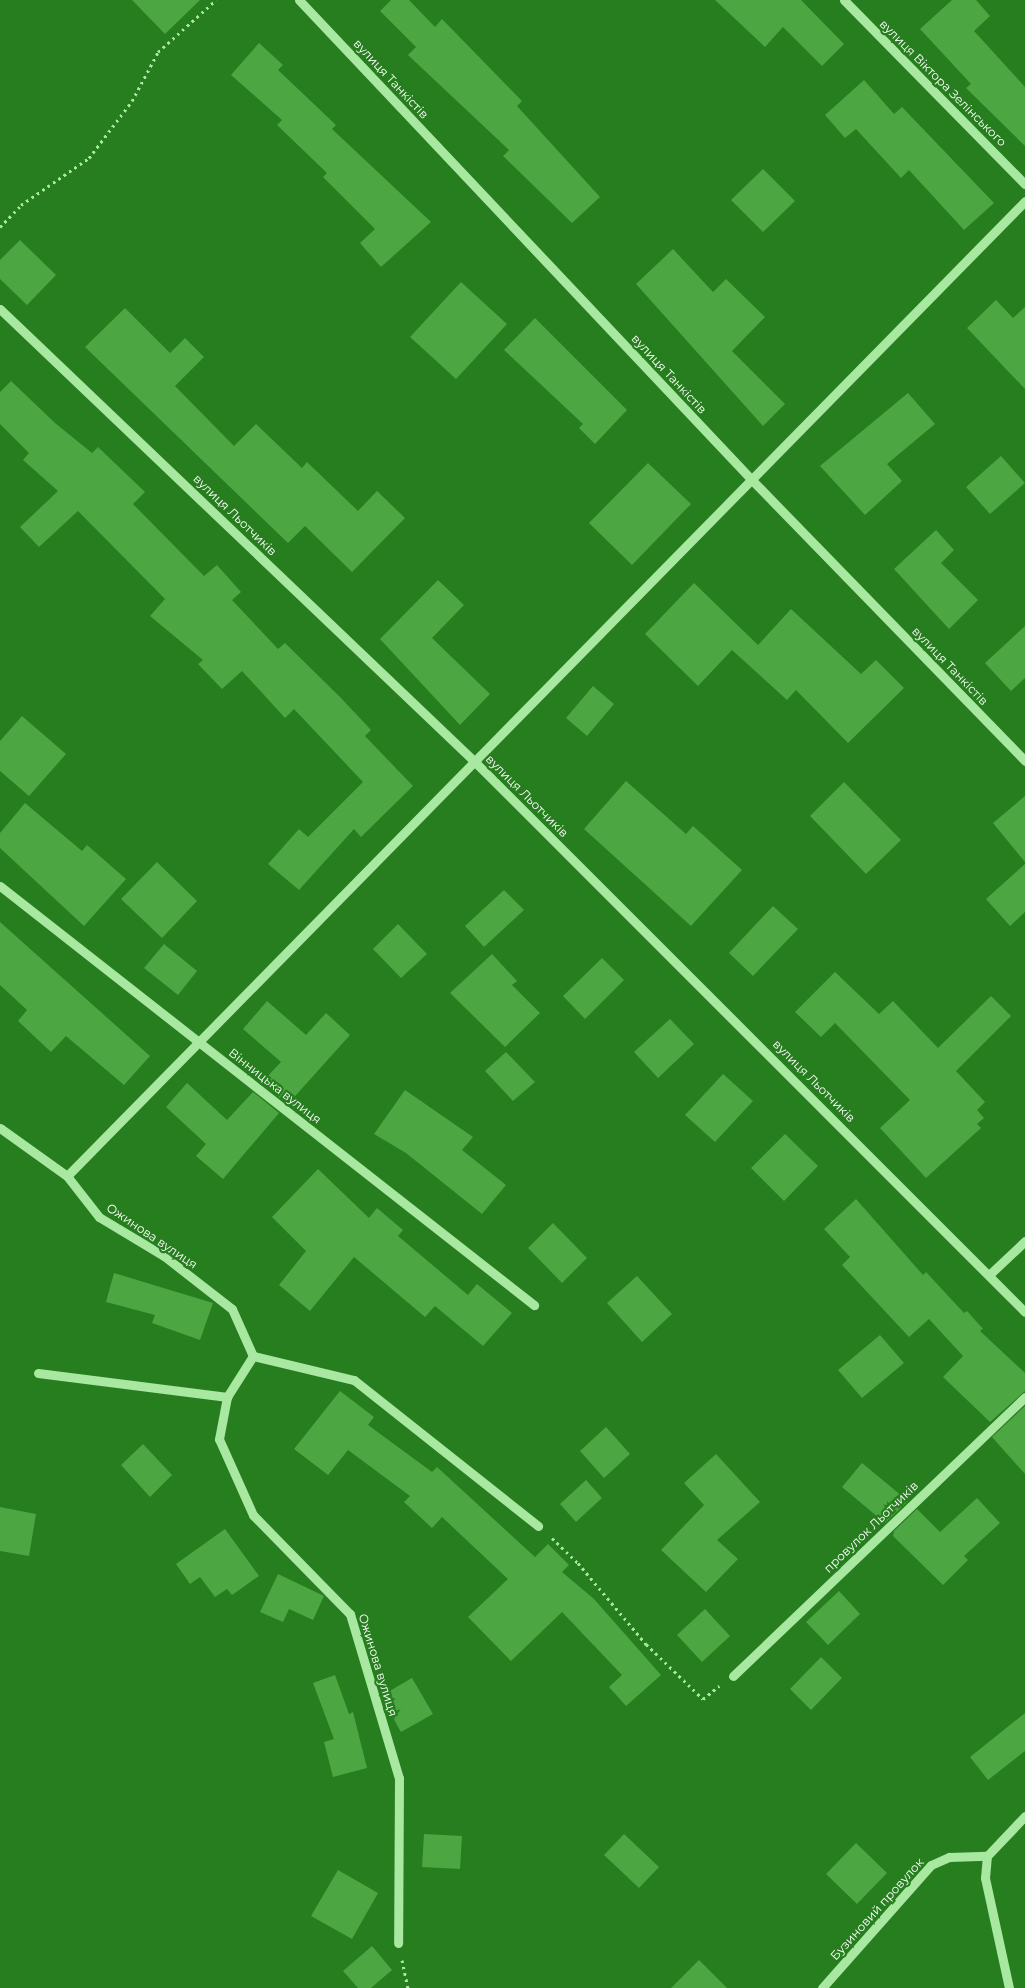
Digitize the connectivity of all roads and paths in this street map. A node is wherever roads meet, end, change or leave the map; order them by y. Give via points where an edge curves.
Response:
1 (216, 0) edge
2 (300, 0) edge
3 (844, 0) edge
4 (1025, 184) edge
5 (1025, 201) edge
6 (0, 228) edge
7 (0, 309) edge
8 (750, 478) junction
9 (474, 760) junction
10 (1025, 761) edge
11 (0, 886) edge
12 (197, 1040) junction
13 (0, 1128) edge
14 (67, 1176) junction
15 (1025, 1241) edge
16 (990, 1274) junction
17 (534, 1305) dead end
18 (1025, 1312) edge
19 (253, 1356) junction
20 (38, 1373) dead end
21 (1025, 1397) edge
22 (227, 1398) junction
23 (538, 1526) joint
24 (734, 1676) joint
25 (1025, 1816) edge
26 (987, 1856) junction
27 (398, 1943) joint
28 (408, 1988) edge
29 (822, 1988) edge
30 (1009, 1988) edge

1 - 6 path via 158,52 132,102 89,158 21,205
2 - 8 street, вулиця Танкістів
3 - 4 street, вулиця Віктора Зелінського
5 - 8 street
7 - 9 street, вулиця Льотчиків
8 - 9 street
8 - 10 street, вулиця Танкістів
9 - 12 street
9 - 16 street, вулиця Льотчиків
11 - 12 street, Вінницька вулиця
12 - 14 street
12 - 17 street, Вінницька вулиця
13 - 14 street, Ожинова вулиця
14 - 19 street, Ожинова вулиця via 99,1217 164,1256 232,1308
15 - 16 street
16 - 18 street, вулиця Льотчиків
19 - 22 street, Ожинова вулиця
19 - 23 street via 354,1380
20 - 22 street
21 - 24 street, провулок Льотчиків
22 - 27 street, Ожинова вулиця via 219,1439 253,1515 350,1614 399,1778
23 - 24 path via 578,1563 646,1644 703,1698
25 - 26 street
26 - 29 street, Бузиновий провулок via 949,1857 931,1865
26 - 30 street via 984,1878
27 - 28 path

